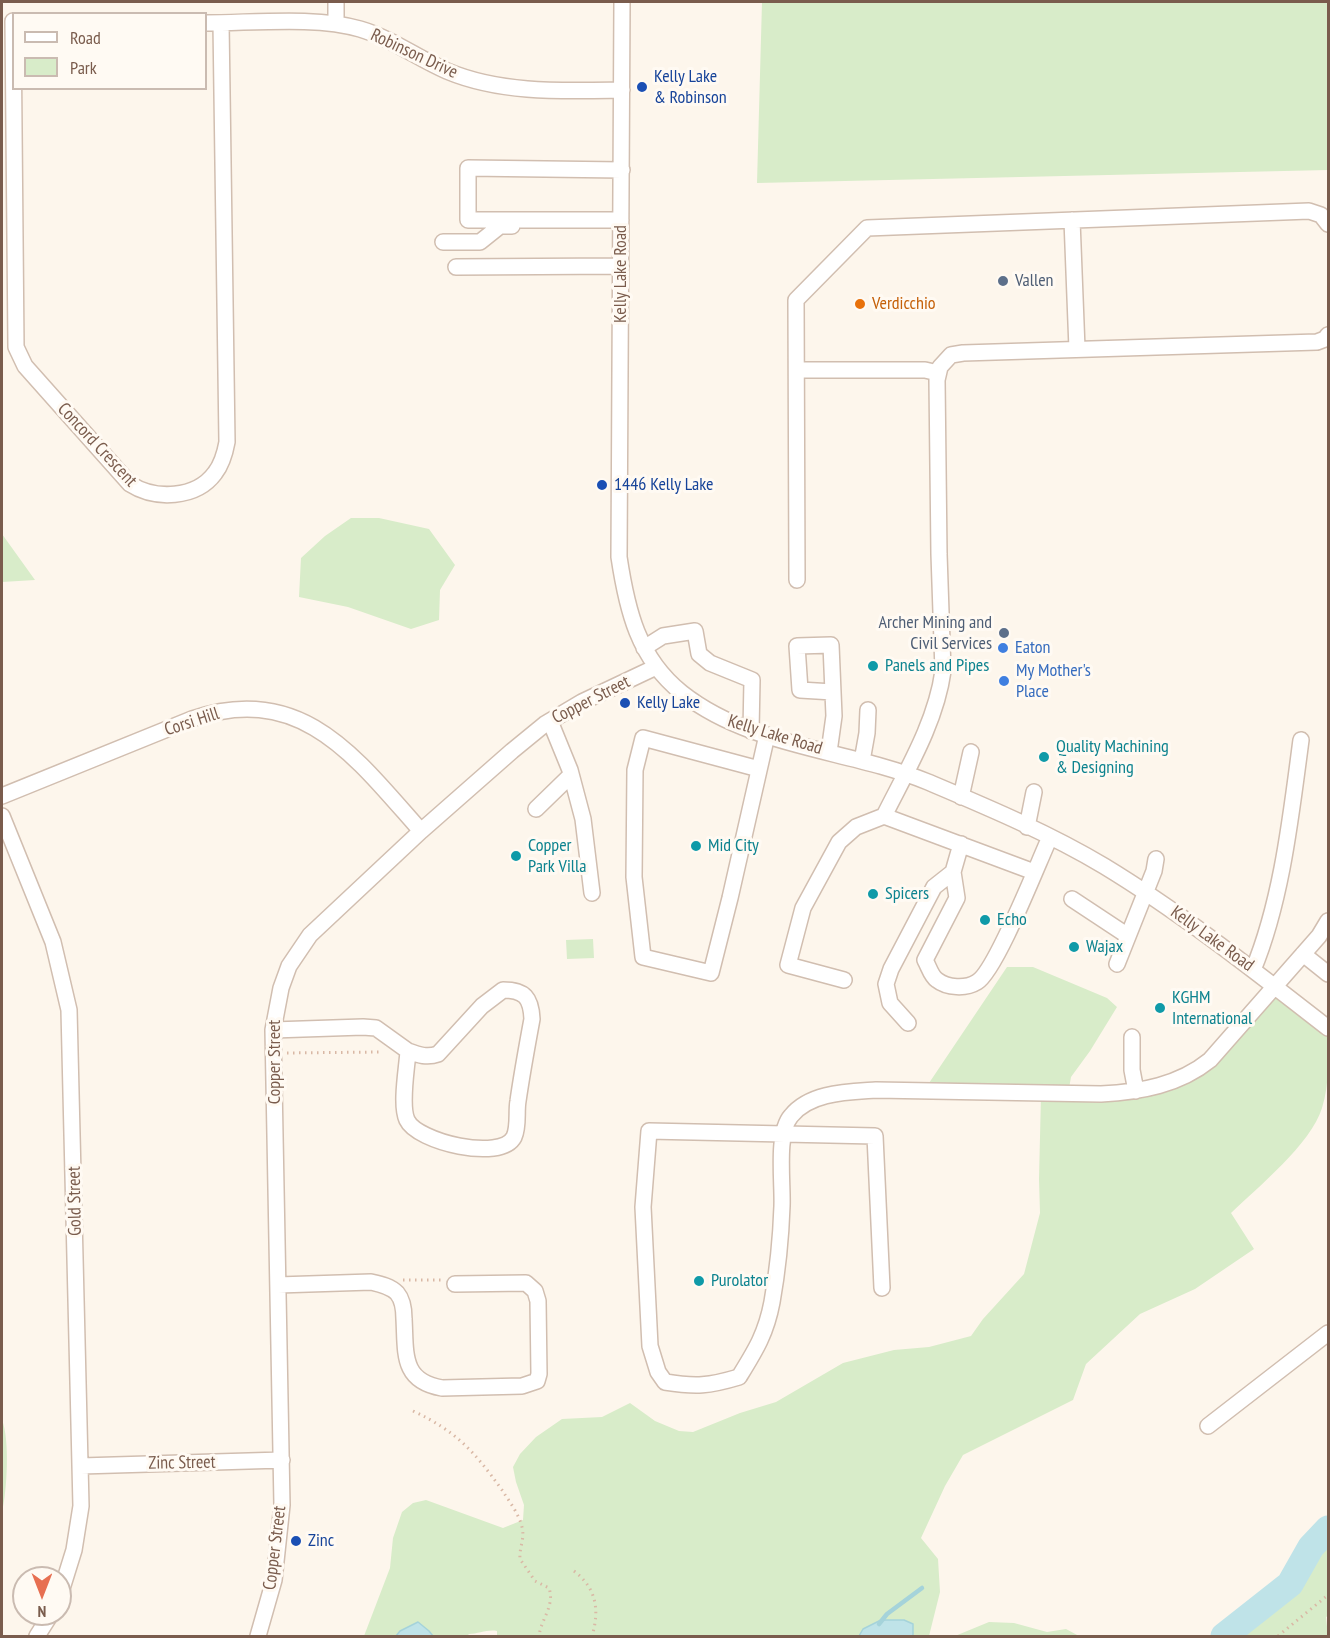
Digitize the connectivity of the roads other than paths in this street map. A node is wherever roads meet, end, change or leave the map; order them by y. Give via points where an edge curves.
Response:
1 (336, 2) edge
2 (622, 2) edge
3 (9, 21) edge
4 (207, 22) edge
5 (221, 23) junction
6 (336, 24) junction
7 (622, 90) junction
8 (622, 170) junction
9 (1072, 220) junction
10 (621, 223) junction
11 (1329, 224) edge
12 (443, 242) dead end
13 (621, 266) junction
14 (456, 267) dead end
15 (1329, 335) edge
16 (1077, 349) junction
17 (796, 370) junction
18 (938, 373) junction
19 (796, 580) dead end
20 (644, 648) junction
21 (656, 667) junction
22 (833, 692) dead end
23 (868, 710) dead end
24 (550, 721) junction
25 (751, 731) junction
26 (766, 735) junction
27 (1301, 740) dead end
28 (829, 752) junction
29 (971, 752) dead end
30 (862, 761) junction
31 (759, 769) junction
32 (905, 774) junction
33 (572, 775) junction
34 (1034, 792) dead end
35 (2, 796) edge
36 (961, 797) junction
37 (536, 809) dead end
38 (2, 816) edge
39 (884, 816) junction
40 (1027, 826) junction
41 (421, 831) junction
42 (1050, 837) junction
43 (961, 844) junction
44 (1156, 859) dead end
45 (953, 872) junction
46 (1034, 872) junction
47 (592, 893) dead end
48 (1145, 893) junction
49 (1072, 899) dead end
50 (1329, 921) edge
51 (1128, 936) junction
52 (1303, 954) junction
53 (1117, 963) dead end
54 (1252, 970) junction
55 (1329, 974) edge
56 (844, 980) dead end
57 (1275, 986) junction
58 (908, 1023) dead end
59 (1329, 1028) edge
60 (273, 1030) junction
61 (1132, 1037) dead end
62 (408, 1051) junction
63 (1136, 1091) junction
64 (784, 1133) junction
65 (449, 1282) road end
66 (278, 1285) junction
67 (882, 1288) dead end
68 (1329, 1333) edge
69 (1208, 1426) dead end
70 (282, 1461) junction
71 (81, 1466) junction
72 (68, 1566) edge
73 (258, 1636) edge

1 - 6 street
2 - 7 street, Kelly Lake Road
3 - 5 street, Concord Crescent via 18,356 130,484 140,490 166,494 183,492 208,481 222,461 227,442
4 - 5 street, Robinson Drive
5 - 6 street, Robinson Drive
6 - 7 street, Robinson Drive via 361,29 446,70 491,84 532,89
7 - 8 street, Kelly Lake Road
8 - 10 street, Kelly Lake Road
8 - 10 street via 468,168 468,220
9 - 11 street via 1309,211 1321,215
9 - 16 street
9 - 17 street via 867,228 796,300
10 - 12 street via 500,226 480,242
10 - 13 street, Kelly Lake Road
13 - 14 street
13 - 20 street, Kelly Lake Road via 619,557 625,598
15 - 16 street via 1317,342
16 - 18 street via 951,355
17 - 18 street via 925,369
17 - 19 street
18 - 32 street via 943,671 928,724
20 - 21 street, Kelly Lake Road
20 - 25 street via 663,636 695,631 699,654 710,663 752,680
21 - 24 street, Copper Street
21 - 25 street, Kelly Lake Road via 701,707
22 - 28 street
23 - 30 street
24 - 33 street
24 - 41 street, Copper Street
25 - 26 street, Kelly Lake Road
26 - 28 street, Kelly Lake Road
26 - 31 street
27 - 54 street via 1289,828 1266,938
28 - 30 street, Kelly Lake Road
29 - 36 street
30 - 32 street, Kelly Lake Road
31 - 31 street via 711,973 643,957 634,865 635,770 643,738
32 - 36 street, Kelly Lake Road
32 - 39 street
33 - 37 street
33 - 47 street via 584,819
34 - 40 street
35 - 41 street, Corsi Hill via 192,719 250,709 292,717 324,733 353,757
36 - 40 street, Kelly Lake Road
38 - 71 street, Gold Street via 53,942 69,1010
39 - 43 street
39 - 56 street via 856,827 839,842 803,908 788,965
40 - 42 street, Kelly Lake Road
41 - 60 street, Copper Street via 310,935 289,966
42 - 46 street
42 - 48 street, Kelly Lake Road
43 - 45 street
43 - 46 street
44 - 48 street
45 - 46 street via 957,898 926,960 935,979 964,987 978,982 993,963
45 - 58 street via 934,887 886,984 890,1003
48 - 51 street
48 - 54 street, Kelly Lake Road
49 - 51 street
50 - 52 street
51 - 53 street
52 - 55 street
52 - 57 street
54 - 57 street, Kelly Lake Road
57 - 59 street, Kelly Lake Road
57 - 63 street via 1197,1070 1179,1080
60 - 62 street via 376,1028
60 - 66 street, Copper Street
61 - 63 street
62 - 62 street via 404,1112 416,1131 464,1146 497,1149 508,1144 513,1138 532,1019 532,1008 522,992 498,992 438,1053 424,1056
63 - 64 street via 841,1093 797,1109 788,1118
64 - 64 street via 782,1206 772,1302 760,1344 739,1377 712,1386 665,1382 650,1346 643,1207 649,1131
64 - 67 street via 875,1136
65 - 66 street via 526,1283 535,1291 537,1381 522,1386 432,1386 412,1373 406,1356 403,1305 397,1293 384,1284
66 - 70 street, Copper Street
68 - 69 street
70 - 71 street, Zinc Street
70 - 73 street, Copper Street via 274,1580
71 - 72 street, Gold Street via 78,1533

